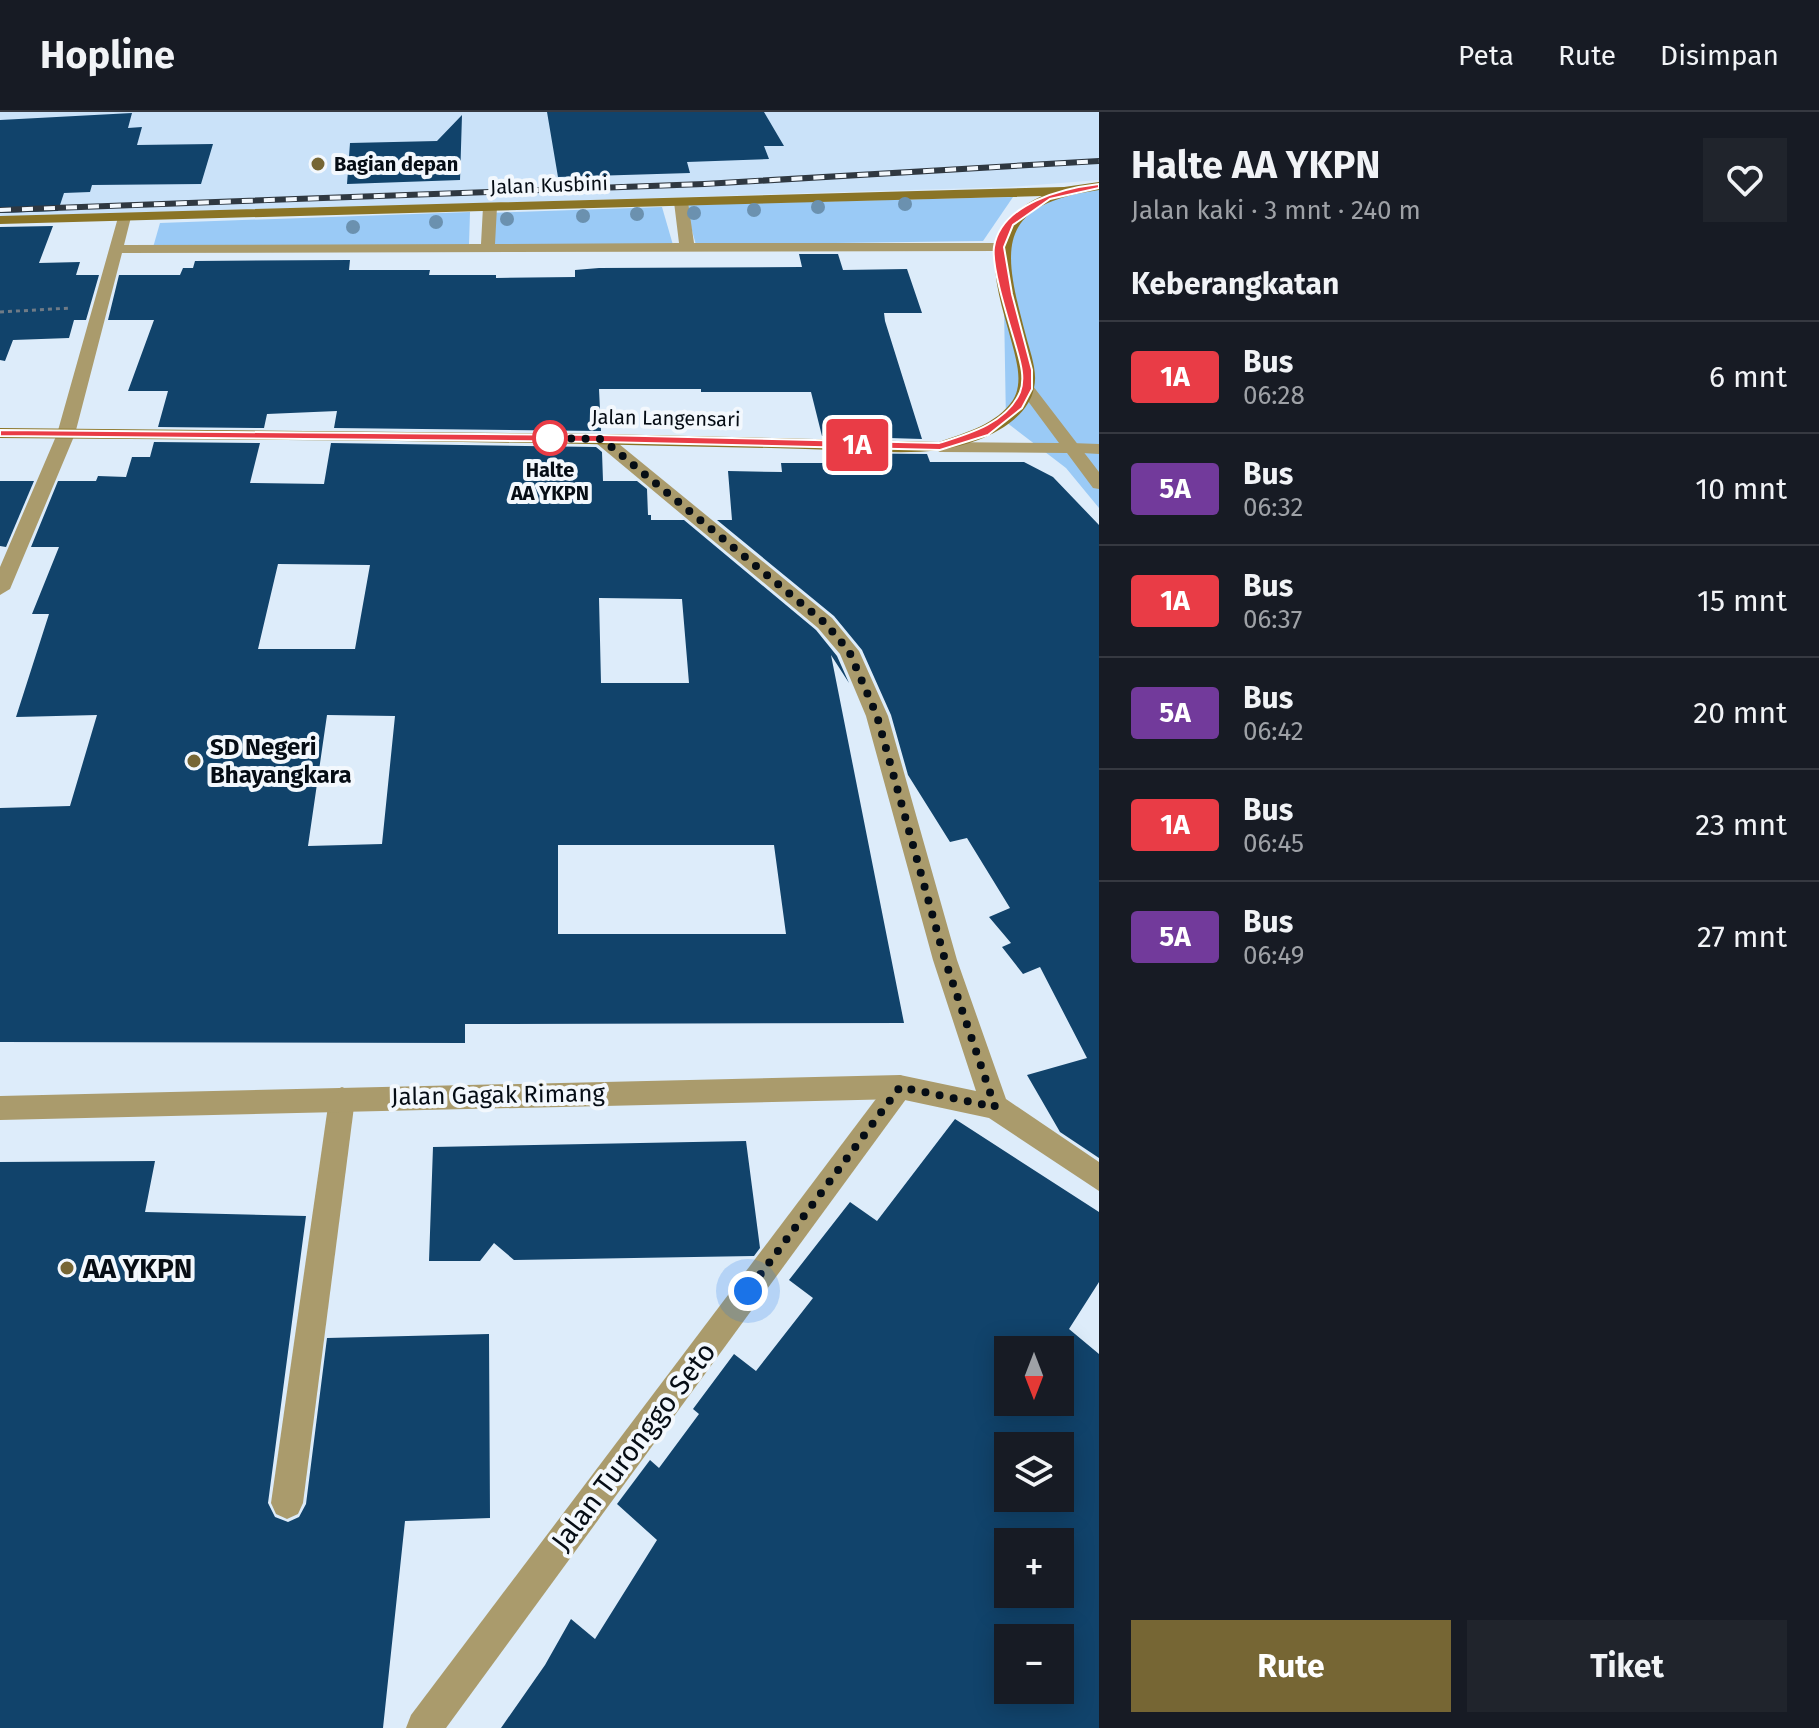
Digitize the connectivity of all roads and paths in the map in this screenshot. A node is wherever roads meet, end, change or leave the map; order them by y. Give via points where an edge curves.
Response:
1 (1099, 186) edge
2 (1064, 191) junction
3 (681, 202) junction
4 (490, 207) junction
5 (124, 217) junction
6 (0, 220) edge
7 (999, 247) junction
8 (488, 248) junction
9 (687, 248) junction
10 (115, 249) junction
11 (100, 306) junction
12 (0, 312) edge
13 (1027, 389) junction
14 (0, 433) edge
15 (66, 434) junction
16 (602, 439) junction
17 (940, 447) junction
18 (1071, 448) junction
19 (1099, 449) edge
20 (1099, 484) edge
21 (0, 589) edge
22 (900, 1087) junction
23 (342, 1099) junction
24 (995, 1107) junction
25 (0, 1108) edge
26 (1099, 1178) edge
27 (287, 1503) dead end
28 (424, 1728) edge

1 - 2 main road, Jalan Kusbini
2 - 3 main road, Jalan Kusbini
2 - 7 main road via 1019,214
3 - 4 main road, Jalan Kusbini
3 - 9 street
4 - 5 main road, Jalan Kusbini
4 - 8 street
5 - 6 main road, Jalan Kusbini
5 - 10 street
7 - 9 street
7 - 13 main road
8 - 9 street
8 - 10 street
10 - 11 street
11 - 12 path
11 - 15 street
13 - 17 main road, Jalan Langensari via 1018,405 984,433
13 - 18 street
14 - 15 main road, Jalan Langensari
15 - 16 main road, Jalan Langensari
15 - 21 street
16 - 17 main road, Jalan Langensari
16 - 24 street via 825,623 849,651 877,716 945,960
17 - 18 street
18 - 19 street
18 - 20 street
22 - 23 street, Jalan Gagak Rimang
22 - 24 street, Jalan Gagak Rimang
22 - 28 street, Jalan Turonggo Seto
23 - 25 street, Jalan Gagak Rimang
23 - 27 street
24 - 26 street

